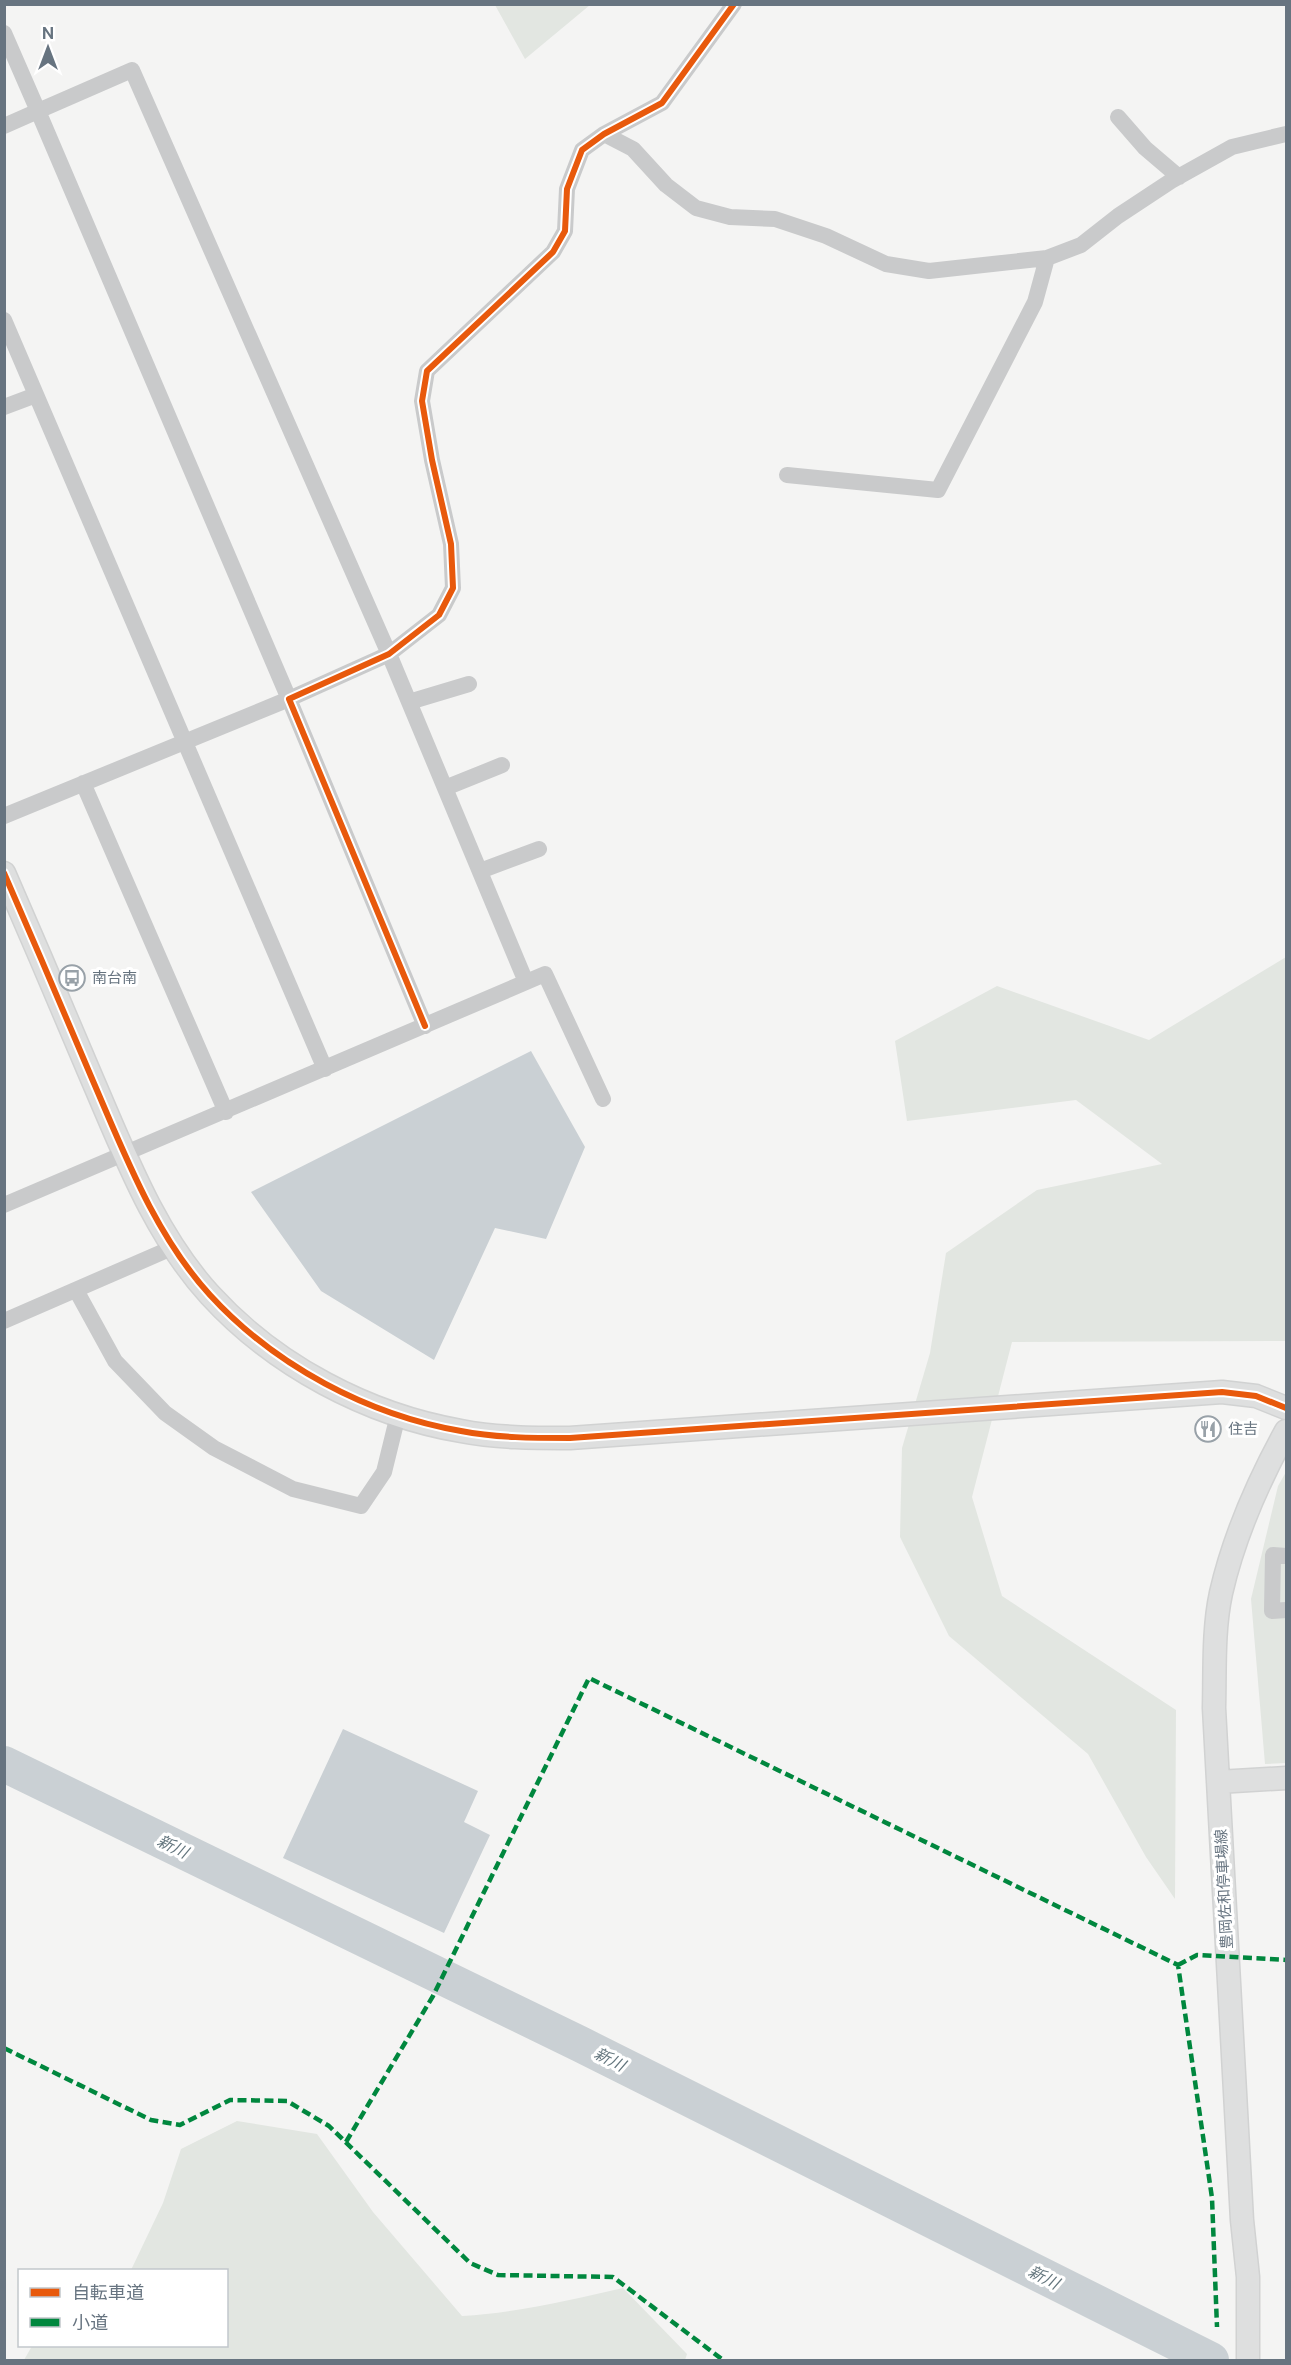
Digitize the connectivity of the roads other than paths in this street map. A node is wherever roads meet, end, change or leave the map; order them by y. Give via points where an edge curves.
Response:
1 (734, 4) edge
2 (4, 33) edge
3 (38, 111) junction
4 (1119, 117) dead end
5 (4, 126) edge
6 (604, 134) junction
7 (1285, 136) edge
8 (1179, 177) junction
9 (1047, 258) junction
10 (4, 320) edge
11 (36, 395) junction
12 (4, 407) edge
13 (787, 475) dead end
14 (389, 654) junction
15 (469, 684) dead end
16 (289, 699) junction
17 (409, 702) junction
18 (184, 741) junction
19 (502, 765) dead end
20 (83, 783) junction
21 (445, 788) junction
22 (4, 816) edge
23 (539, 849) dead end
24 (480, 871) junction
25 (4, 873) edge
26 (526, 982) junction
27 (425, 1026) junction
28 (325, 1069) junction
29 (603, 1099) dead end
30 (226, 1112) junction
31 (124, 1155) junction
32 (6, 1201) edge
33 (174, 1247) junction
34 (76, 1290) junction
35 (4, 1321) edge
36 (1287, 1408) edge
37 (398, 1415) junction
38 (1287, 1431) edge
39 (1287, 1556) edge
40 (1287, 1610) edge
41 (1287, 1778) edge
42 (1218, 1782) junction
43 (1248, 2359) edge

1 - 6 street via 662,103
2 - 3 street
3 - 5 street
3 - 14 street via 132,70
3 - 16 street
4 - 8 street via 1145,148
6 - 9 street via 633,148 666,185 696,208 730,217 776,219 826,236 886,264 929,271
6 - 14 street via 582,150 567,189 565,231 553,252 427,371 422,401 451,544 453,588 439,615
7 - 8 street via 1232,147
8 - 9 street via 1118,216 1082,245
9 - 13 street via 1035,302 938,490
10 - 11 street
11 - 12 street
11 - 18 street
14 - 16 street
14 - 17 street
15 - 17 street
16 - 18 street
16 - 27 street
17 - 21 street
18 - 20 street
18 - 28 street
19 - 21 street
20 - 22 street
20 - 30 street
21 - 24 street
23 - 24 street
24 - 26 street
25 - 31 street
26 - 27 street
26 - 29 street via 545,974
27 - 28 street
28 - 30 street
30 - 31 street
31 - 32 street
31 - 33 street
33 - 34 street
33 - 37 street via 209,1294 249,1334 346,1395
34 - 35 street
34 - 37 street via 116,1361 165,1413 214,1448 293,1489 361,1506 384,1472
36 - 37 street via 1256,1396 1222,1392 570,1438 517,1438 461,1431
38 - 42 street, 豊岡佐和停車場線 via 1264,1471 1240,1528 1221,1594 1214,1708
39 - 40 street via 1274,1555 1272,1611
41 - 42 street
42 - 43 street, 豊岡佐和停車場線 via 1248,2277

